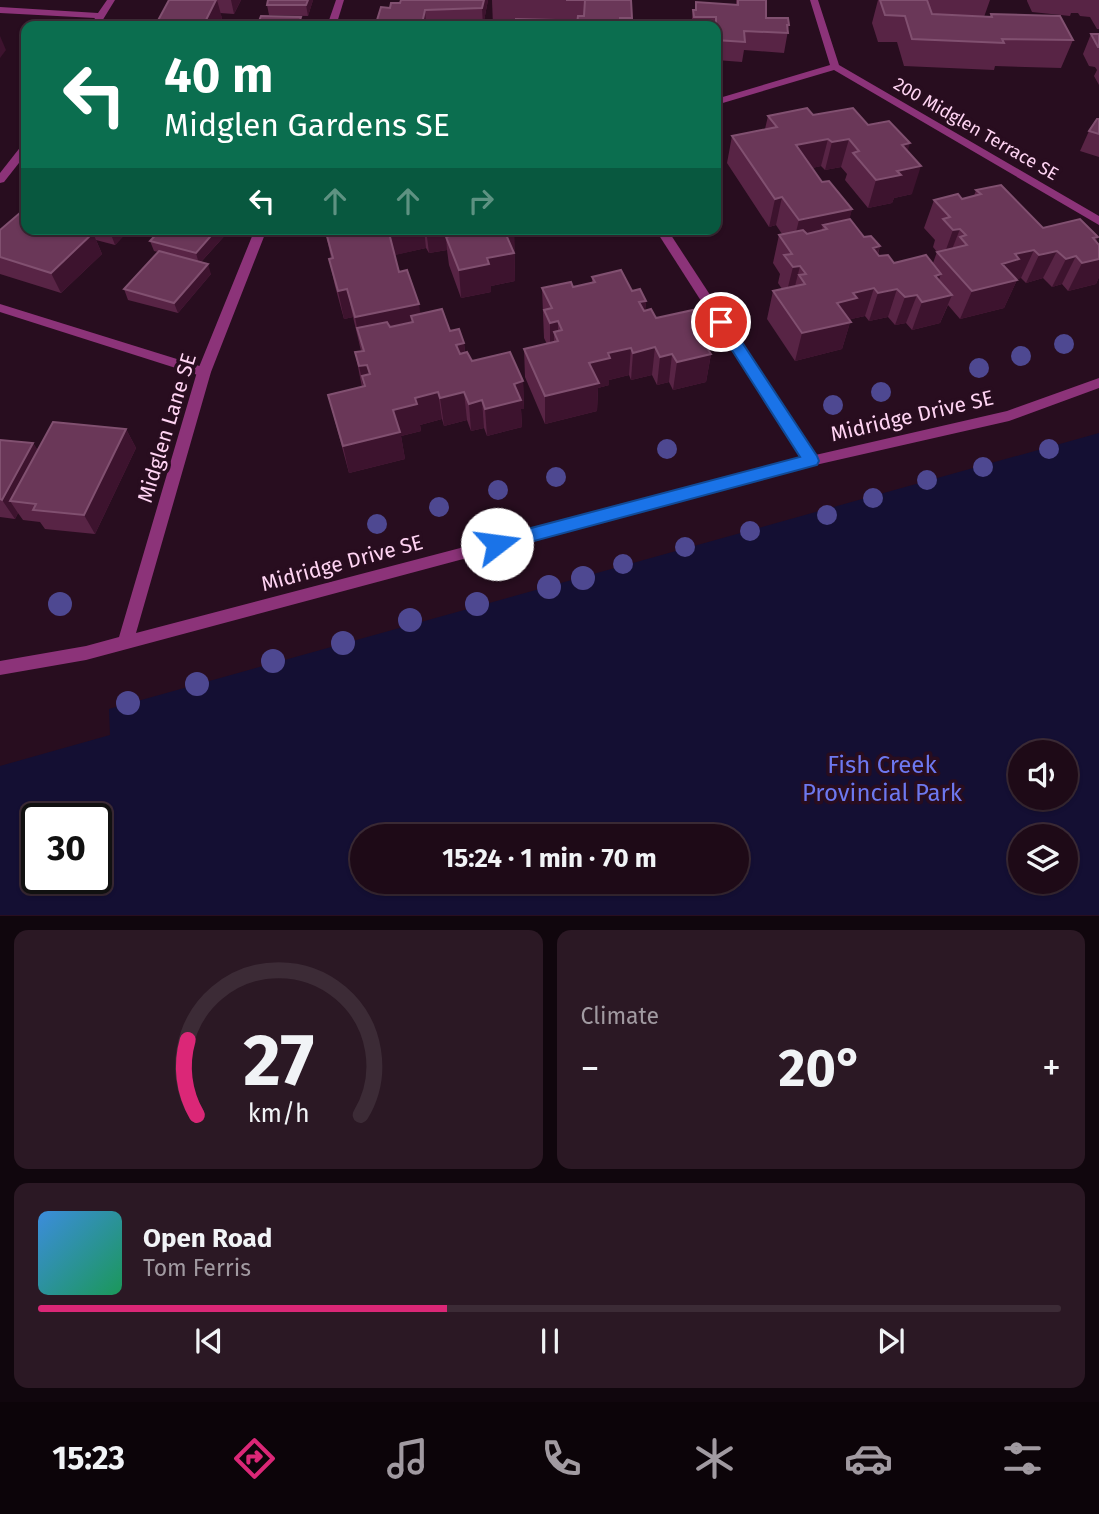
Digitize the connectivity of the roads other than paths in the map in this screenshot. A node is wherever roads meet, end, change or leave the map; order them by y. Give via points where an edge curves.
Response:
1 (111, 0) edge
2 (340, 0) edge
3 (814, 0) edge
4 (0, 10) edge
5 (101, 16) junction
6 (98, 21) edge
7 (333, 21) edge
8 (835, 67) junction
9 (721, 101) edge
10 (21, 153) edge
11 (0, 180) edge
12 (1099, 221) edge
13 (259, 235) edge
14 (665, 235) edge
15 (0, 308) edge
16 (204, 372) junction
17 (1099, 383) edge
18 (811, 461) junction
19 (125, 643) junction
20 (0, 668) edge

1 - 5 street
2 - 7 street
3 - 8 street
4 - 5 street
5 - 6 street
8 - 9 street
8 - 12 street, 200 Midglen Terrace SE
10 - 11 street
13 - 16 street, Midglen Lane SE
14 - 18 street
15 - 16 street
16 - 19 street, Midglen Lane SE
17 - 18 street, Midridge Drive SE via 1009,416
18 - 19 street, Midridge Drive SE
19 - 20 street, Midridge Drive SE

